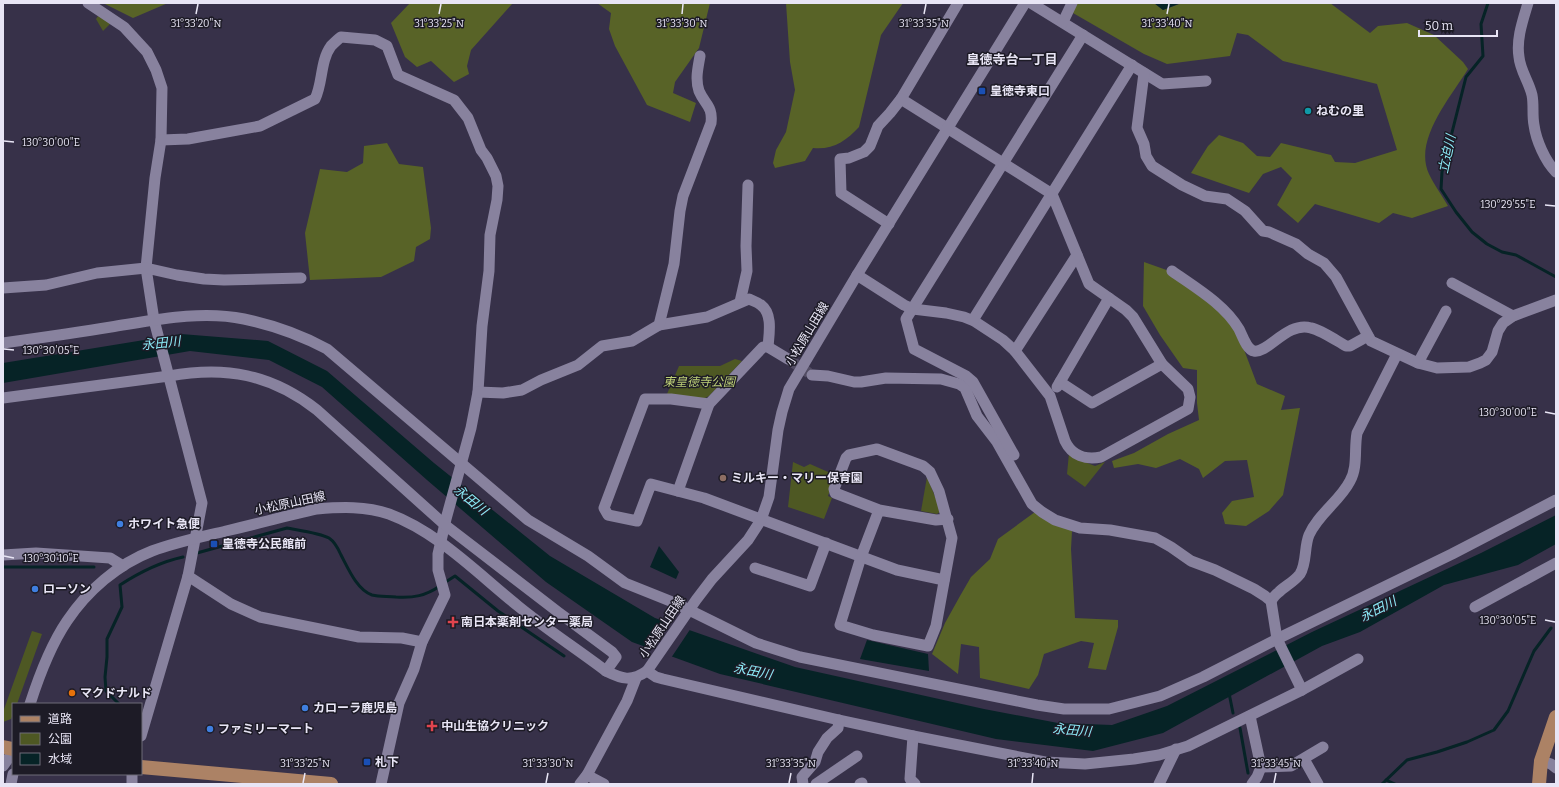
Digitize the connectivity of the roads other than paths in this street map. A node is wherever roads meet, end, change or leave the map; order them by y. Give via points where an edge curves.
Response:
1 (88, 3) edge
2 (1025, 3) edge
3 (1031, 3) edge
4 (1072, 3) edge
5 (1528, 3) edge
6 (955, 4) edge
7 (1062, 22) junction
8 (1083, 35) junction
9 (700, 56) dead end
10 (1132, 65) junction
11 (1144, 73) junction
12 (1206, 81) dead end
13 (900, 99) junction
14 (948, 129) junction
15 (161, 140) junction
16 (1003, 164) junction
17 (1556, 172) edge
18 (748, 185) dead end
19 (1052, 194) junction
20 (889, 224) junction
21 (1077, 255) junction
22 (146, 268) junction
23 (1172, 271) dead end
24 (857, 276) junction
25 (301, 278) dead end
26 (1452, 283) dead end
27 (3, 288) edge
28 (1109, 298) junction
29 (1556, 300) edge
30 (740, 302) junction
31 (913, 309) junction
32 (1446, 311) dead end
33 (1513, 316) junction
34 (154, 320) junction
35 (973, 320) junction
36 (659, 325) junction
37 (1368, 336) junction
38 (3, 343) edge
39 (768, 347) junction
40 (1014, 351) junction
41 (1397, 354) junction
42 (788, 359) tunnel mouth
43 (1418, 363) junction
44 (1162, 364) junction
45 (812, 375) tunnel mouth
46 (169, 376) junction
47 (1060, 382) junction
48 (478, 392) junction
49 (1050, 396) junction
50 (3, 398) edge
51 (709, 404) junction
52 (1014, 455) dead end
53 (462, 463) junction
54 (678, 491) junction
55 (1556, 500) edge
56 (879, 510) junction
57 (948, 519) junction
58 (760, 520) junction
59 (446, 522) junction
60 (194, 539) junction
61 (440, 543) junction
62 (826, 543) junction
63 (3, 555) edge
64 (861, 557) junction
65 (1556, 563) edge
66 (123, 566) junction
67 (756, 568) dead end
68 (188, 576) junction
69 (944, 580) junction
70 (1271, 601) junction
71 (1475, 607) dead end
72 (1277, 639) junction
73 (422, 642) junction
74 (1358, 659) dead end
75 (650, 667) junction
76 (606, 671) junction
77 (636, 678) junction
78 (1302, 690) junction
79 (30, 703) edge
80 (1250, 716) junction
81 (1556, 717) edge
82 (839, 720) junction
83 (142, 733) edge
84 (913, 736) junction
85 (1323, 747) dead end
86 (1176, 749) junction
87 (12, 752) edge
88 (857, 756) dead end
89 (1304, 759) junction
90 (1541, 761) junction
91 (3, 766) edge
92 (142, 767) edge
93 (1261, 767) junction
94 (1556, 768) edge
95 (584, 779) edge
96 (301, 782) edge
97 (331, 784) edge
98 (381, 784) edge
99 (604, 784) edge
100 (804, 784) edge
101 (816, 784) edge
102 (915, 784) edge
103 (1159, 784) edge
104 (1252, 784) edge
105 (1318, 784) edge
106 (1539, 784) edge

1 - 15 street via 124,27 147,52 162,88
2 - 14 street, 小松原山田線
3 - 7 street
4 - 7 street
5 - 17 street via 1519,38 1519,57 1532,93 1534,125 1539,141
6 - 13 street
7 - 8 street
8 - 10 street
8 - 16 street
9 - 36 street via 696,79 699,91 710,107 711,123 683,196 674,264
10 - 11 street
10 - 19 street
11 - 12 street via 1162,84
11 - 37 street via 1137,128 1152,166 1205,196 1227,199 1244,211 1263,231 1296,244 1324,263 1336,277
13 - 14 street
13 - 20 street via 878,126 870,146 864,152 840,159 841,193
14 - 16 street
14 - 20 street, 小松原山田線
15 - 22 street
15 - 48 street via 188,140 260,126 315,99 330,47 340,37 375,40 387,46 398,76 454,100 460,106 496,176 497,200 490,235
16 - 19 street
16 - 31 street
18 - 30 street via 747,271
19 - 21 street
19 - 35 street
20 - 24 street, 小松原山田線
21 - 28 street via 1089,284
21 - 40 street
22 - 25 street via 204,279
22 - 27 street via 98,273 46,285
22 - 34 street
23 - 37 street via 1226,312 1238,327 1250,350 1254,352 1262,350 1291,330 1301,327 1311,328 1346,346
24 - 31 street
24 - 58 street, 小松原山田線 via 789,389 779,424 769,497
26 - 33 street
28 - 44 street via 1133,317
28 - 47 street
29 - 33 street
30 - 36 street via 707,317
30 - 39 street via 749,299 762,306 767,313 770,326
31 - 35 street via 955,314
31 - 52 street via 906,319 914,349 973,382
32 - 43 street
33 - 43 street via 1503,323 1492,352 1480,363 1469,367 1437,368
34 - 38 street
34 - 46 street
34 - 53 street via 210,316 244,319 278,328 311,341 344,362
35 - 40 street
36 - 48 street via 632,341 602,346 578,365 522,390 503,393
37 - 41 street via 1371,341
39 - 42 street
39 - 51 street via 763,347
40 - 49 street
41 - 43 street
41 - 70 street via 1357,433 1355,466 1350,482 1309,535 1300,573
44 - 47 street via 1092,403
44 - 49 street via 1188,389 1188,409 1101,457 1088,459 1068,448
45 - 70 street via 861,382 886,378 941,379 959,384 965,388 977,416 997,442 1032,504 1042,512 1055,520 1080,528 1155,538 1191,561 1254,589
46 - 50 street
46 - 59 street via 192,372 243,375 259,378 299,396
46 - 60 street via 202,503
47 - 49 street
48 - 53 street
51 - 54 street
51 - 54 street via 671,399 645,399 604,508 608,515 637,521 651,484
53 - 59 street
53 - 72 street via 528,520 588,556 625,583 756,643 800,657 1037,705 1064,709 1109,709 1173,691
54 - 58 street via 704,498
55 - 72 street
56 - 57 street via 936,520
56 - 57 street via 835,493 834,489 849,455 877,449 924,466 930,472 939,491
56 - 64 street
57 - 69 street via 952,538
58 - 62 street
58 - 75 street, 小松原山田線 via 748,540 696,600
59 - 61 street
59 - 76 street via 612,652 616,657
60 - 61 street, 小松原山田線 via 317,509 335,507 389,514 422,530
60 - 66 street, 小松原山田線 via 153,551
60 - 68 street
61 - 73 street via 438,570 445,595
61 - 76 street, 小松原山田線 via 519,607
62 - 64 street
62 - 67 street via 810,586
63 - 66 street via 36,553 110,558
64 - 69 street via 897,570
64 - 69 street via 840,625 873,636 928,646 936,626
65 - 71 street
66 - 79 street, 小松原山田線 via 104,580 67,621 53,646
68 - 73 street via 231,604 260,617 359,637 402,638
68 - 83 street
70 - 72 street
72 - 78 street
73 - 98 street via 414,669 399,703
74 - 78 street
75 - 77 street, 小松原山田線
75 - 82 street via 656,677 662,679
76 - 77 street, 小松原山田線 via 619,677
77 - 95 street via 627,701
78 - 80 street
80 - 86 street via 1188,746
80 - 93 street
81 - 90 main road
82 - 84 street
82 - 100 street via 838,728 827,738 815,762 802,777
84 - 86 street via 1063,764 1111,763 1159,755
84 - 102 street via 910,779
85 - 89 street
86 - 103 street
87 - 91 street
88 - 101 street
89 - 93 street via 1291,766
89 - 105 street
90 - 94 street
90 - 106 main road
92 - 96 main road
93 - 104 street
95 - 99 street
96 - 97 main road

